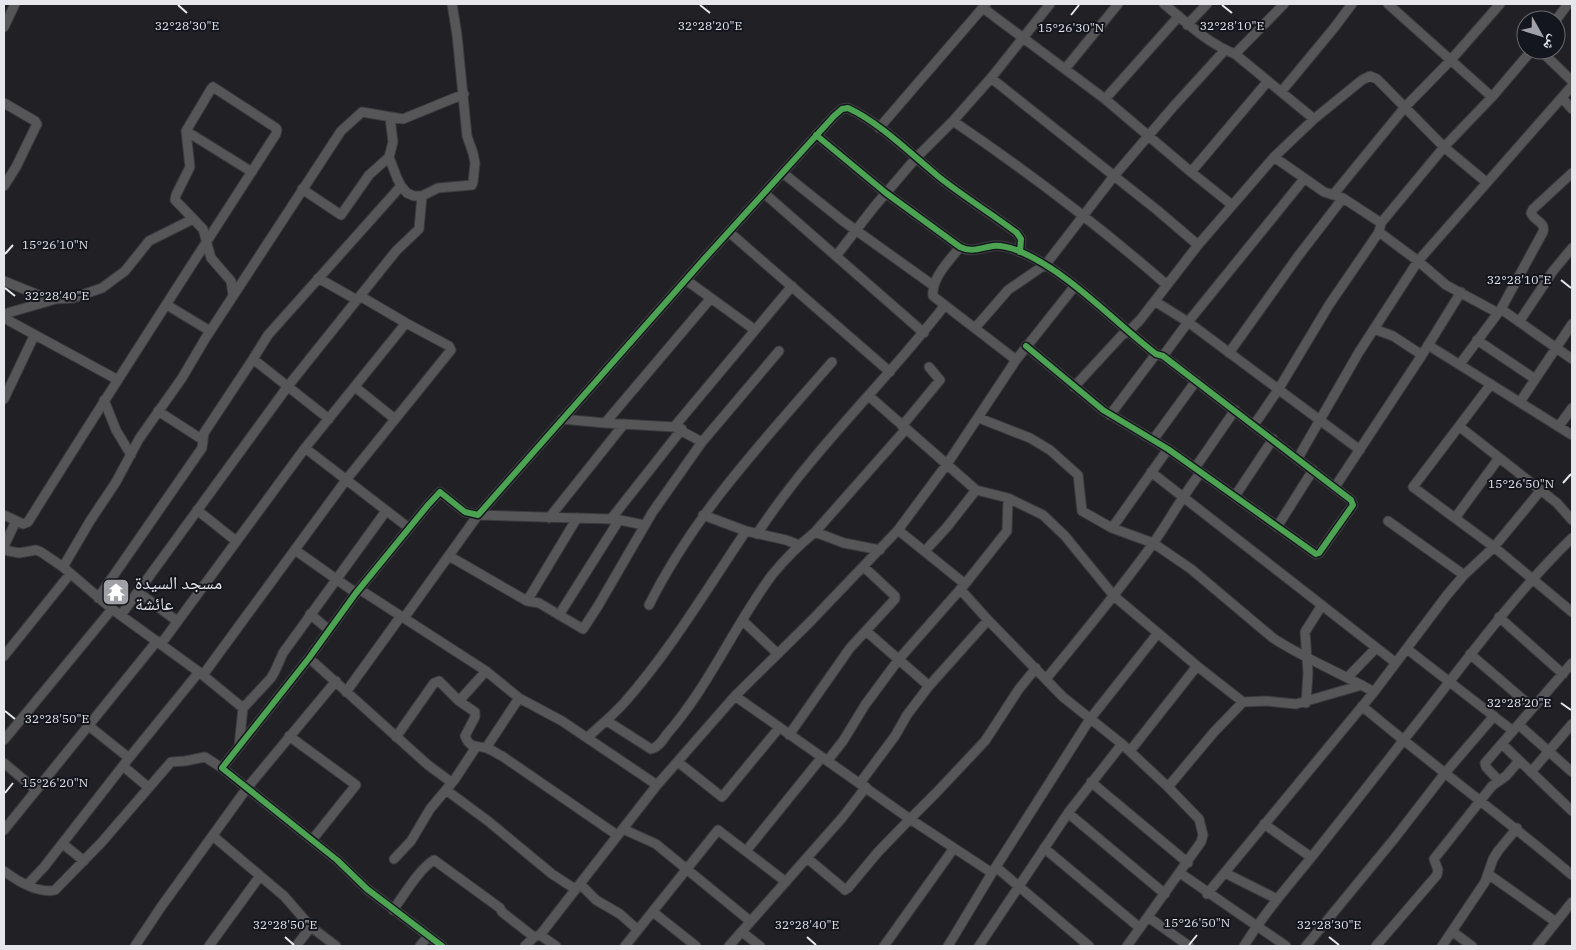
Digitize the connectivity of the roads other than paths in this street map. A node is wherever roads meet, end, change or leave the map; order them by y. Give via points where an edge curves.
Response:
1 (15, 4) edge
2 (452, 4) edge
3 (1050, 4) edge
4 (1118, 4) edge
5 (1164, 4) edge
6 (1207, 4) edge
7 (1284, 4) edge
8 (1352, 4) edge
9 (1388, 4) edge
10 (1500, 4) edge
11 (984, 6) edge
12 (1179, 16) junction
13 (1187, 25) junction
14 (4, 26) edge
15 (1024, 38) junction
16 (1225, 50) junction
17 (1234, 54) junction
18 (1523, 60) edge
19 (1550, 60) edge
20 (1450, 61) junction
21 (1065, 69) junction
22 (991, 78) junction
23 (1268, 81) junction
24 (1572, 81) edge
25 (1572, 86) edge
26 (1281, 92) junction
27 (464, 94) junction
28 (1492, 97) junction
29 (1562, 98) junction
30 (1105, 99) junction
31 (4, 103) edge
32 (1405, 107) junction
33 (1572, 109) edge
34 (390, 118) junction
35 (1314, 119) junction
36 (953, 121) junction
37 (879, 128) junction
38 (186, 131) junction
39 (816, 136) junction
40 (1148, 136) junction
41 (1444, 147) junction
42 (389, 157) junction
43 (1274, 157) junction
44 (916, 158) junction
45 (252, 172) junction
46 (783, 172) junction
47 (1191, 172) junction
48 (1572, 173) edge
49 (1114, 176) junction
50 (1304, 179) junction
51 (1486, 182) junction
52 (4, 186) edge
53 (401, 186) junction
54 (302, 190) junction
55 (886, 193) junction
56 (764, 194) junction
57 (1333, 195) junction
58 (422, 196) junction
59 (1343, 198) junction
60 (1232, 205) junction
61 (1084, 216) junction
62 (193, 219) junction
63 (1380, 228) junction
64 (856, 231) junction
65 (729, 232) junction
66 (208, 243) junction
67 (1198, 245) junction
68 (960, 247) junction
69 (1572, 248) edge
70 (1020, 252) junction
71 (836, 256) junction
72 (1418, 261) junction
73 (1046, 264) junction
74 (318, 278) junction
75 (686, 280) junction
76 (4, 281) edge
77 (1167, 285) junction
78 (792, 286) junction
79 (934, 286) junction
80 (1074, 287) junction
81 (1461, 292) junction
82 (233, 295) junction
83 (359, 298) junction
84 (711, 298) junction
85 (56, 299) junction
86 (1156, 302) junction
87 (167, 305) junction
88 (945, 305) junction
89 (1500, 311) junction
90 (4, 316) edge
91 (1188, 322) junction
92 (1519, 322) junction
93 (406, 323) junction
94 (1572, 324) edge
95 (975, 328) junction
96 (1374, 329) junction
97 (755, 330) junction
98 (210, 331) junction
99 (1128, 332) junction
100 (924, 333) junction
101 (34, 336) junction
102 (1477, 340) junction
103 (1428, 345) junction
104 (1026, 346) junction
105 (1556, 347) junction
106 (779, 351) dead end
107 (1229, 354) junction
108 (1160, 355) junction
109 (1422, 355) junction
110 (253, 359) junction
111 (1572, 359) edge
112 (1016, 360) junction
113 (832, 362) dead end
114 (1460, 364) junction
115 (929, 367) dead end
116 (890, 372) junction
117 (1535, 379) junction
118 (118, 380) junction
119 (1196, 381) junction
120 (1491, 384) junction
121 (288, 386) junction
122 (355, 387) junction
123 (1074, 387) junction
124 (1278, 390) junction
125 (869, 396) junction
126 (4, 399) edge
127 (104, 400) junction
128 (1520, 402) junction
129 (1572, 408) edge
130 (1235, 410) junction
131 (158, 411) junction
132 (1110, 415) junction
133 (979, 418) junction
134 (329, 419) junction
135 (395, 419) junction
136 (562, 419) junction
137 (1320, 421) junction
138 (605, 423) junction
139 (624, 424) junction
140 (1254, 425) junction
141 (1559, 426) junction
142 (1460, 427) junction
143 (678, 428) junction
144 (904, 428) junction
145 (1572, 435) edge
146 (1273, 439) junction
147 (203, 440) junction
148 (1153, 440) junction
149 (702, 442) junction
150 (305, 448) junction
151 (1168, 449) junction
152 (1360, 450) junction
153 (131, 455) junction
154 (1298, 458) junction
155 (1500, 458) junction
156 (947, 464) junction
157 (1198, 470) junction
158 (1313, 470) junction
159 (1151, 472) junction
160 (346, 480) junction
161 (1335, 487) junction
162 (976, 490) junction
163 (1541, 490) junction
164 (1183, 496) junction
165 (1235, 496) junction
166 (1008, 498) junction
167 (197, 510) junction
168 (386, 512) junction
169 (478, 514) junction
170 (4, 515) edge
171 (703, 515) junction
172 (549, 518) junction
173 (577, 518) junction
174 (1455, 518) junction
175 (615, 519) junction
176 (1572, 520) edge
177 (16, 521) junction
178 (1388, 521) dead end
179 (644, 525) junction
180 (1277, 527) junction
181 (409, 528) junction
182 (1112, 528) junction
183 (898, 530) junction
184 (746, 531) junction
185 (815, 532) junction
186 (757, 534) junction
187 (1572, 538) edge
188 (236, 541) junction
189 (1153, 543) junction
190 (799, 545) junction
191 (4, 546) edge
192 (1494, 547) junction
193 (4, 550) edge
194 (295, 550) junction
195 (880, 550) junction
196 (925, 551) junction
197 (449, 556) junction
198 (63, 567) junction
199 (864, 567) junction
200 (70, 574) junction
201 (1464, 575) junction
202 (1533, 578) junction
203 (336, 579) junction
204 (962, 587) junction
205 (357, 591) junction
206 (138, 592) junction
207 (1114, 596) junction
208 (98, 598) junction
209 (527, 601) junction
210 (649, 605) dead end
211 (1322, 605) junction
212 (1570, 606) edge
213 (112, 608) junction
214 (310, 614) junction
215 (121, 615) junction
216 (559, 615) junction
217 (402, 617) junction
218 (1500, 617) junction
219 (988, 620) junction
220 (177, 621) junction
221 (742, 621) junction
222 (329, 630) junction
223 (866, 631) junction
224 (1158, 633) junction
225 (159, 642) junction
226 (1376, 648) junction
227 (1407, 649) junction
228 (778, 654) junction
229 (1470, 654) junction
230 (4, 656) edge
231 (1307, 656) junction
232 (309, 658) junction
233 (899, 659) junction
234 (1396, 663) junction
235 (1572, 663) edge
236 (1197, 666) junction
237 (1036, 668) junction
238 (486, 671) junction
239 (201, 674) junction
240 (1562, 674) junction
241 (1348, 677) junction
242 (1046, 680) junction
243 (336, 681) junction
244 (1450, 682) junction
245 (1362, 685) junction
246 (930, 686) junction
247 (346, 692) junction
248 (1374, 692) junction
249 (735, 696) junction
250 (519, 698) junction
251 (459, 701) junction
252 (1243, 702) junction
253 (1306, 703) junction
254 (1362, 706) junction
255 (243, 708) junction
256 (1533, 708) junction
257 (1494, 716) junction
258 (1090, 719) junction
259 (607, 721) junction
260 (1572, 724) edge
261 (89, 726) junction
262 (779, 728) junction
263 (1516, 728) junction
264 (789, 735) junction
265 (289, 736) junction
266 (396, 737) junction
267 (588, 737) junction
268 (4, 740) edge
269 (1404, 741) junction
270 (1122, 744) junction
271 (1502, 744) junction
272 (239, 747) junction
273 (476, 747) junction
274 (486, 748) junction
275 (1130, 751) junction
276 (1550, 752) junction
277 (825, 759) junction
278 (1519, 761) junction
279 (126, 762) junction
280 (678, 762) junction
281 (4, 763) edge
282 (222, 768) junction
283 (1532, 772) junction
284 (1572, 772) edge
285 (1445, 773) junction
286 (1499, 781) junction
287 (1091, 782) junction
288 (657, 785) junction
289 (863, 785) junction
290 (449, 786) junction
291 (148, 787) junction
292 (1168, 787) junction
293 (247, 788) junction
294 (36, 789) junction
295 (1481, 802) junction
296 (1572, 811) edge
297 (1068, 813) junction
298 (910, 819) junction
299 (1264, 824) junction
300 (1517, 828) junction
301 (4, 830) edge
302 (620, 832) junction
303 (213, 836) junction
304 (312, 840) junction
305 (63, 844) junction
306 (954, 848) junction
307 (1044, 848) junction
308 (746, 851) junction
309 (1311, 857) junction
310 (807, 858) junction
311 (394, 859) dead end
312 (84, 861) junction
313 (1188, 863) junction
314 (686, 869) junction
315 (994, 870) junction
316 (1225, 872) junction
317 (6, 874) edge
318 (1180, 874) junction
319 (1488, 874) junction
320 (1572, 875) edge
321 (260, 876) junction
322 (786, 882) junction
323 (27, 885) junction
324 (577, 886) junction
325 (1020, 887) junction
326 (1165, 894) junction
327 (1207, 894) junction
328 (1277, 898) junction
329 (1572, 902) edge
330 (393, 910) junction
331 (654, 912) junction
332 (1148, 917) junction
333 (750, 921) junction
334 (1556, 922) junction
335 (1256, 926) junction
336 (311, 927) junction
337 (1140, 928) junction
338 (638, 930) junction
339 (742, 932) junction
340 (1453, 932) junction
341 (428, 936) junction
342 (537, 936) junction
343 (135, 946) edge
344 (208, 946) edge
345 (296, 946) edge
346 (336, 946) edge
347 (420, 946) edge
348 (442, 946) edge
349 (525, 946) edge
350 (556, 946) edge
351 (626, 946) edge
352 (696, 946) edge
353 (730, 946) edge
354 (760, 946) edge
355 (884, 946) edge
356 (948, 946) edge
357 (979, 946) edge
358 (1090, 946) edge
359 (1127, 946) edge
360 (1188, 946) edge
361 (1244, 946) edge
362 (1286, 946) edge
363 (1306, 946) edge
364 (1376, 946) edge
365 (1442, 946) edge
366 (1472, 946) edge
367 (1537, 946) edge

1 - 14 street
2 - 27 street
3 - 15 street
4 - 21 street
5 - 12 street
6 - 13 street
7 - 17 street
8 - 26 street
9 - 20 street
10 - 20 street
11 - 15 street
11 - 37 street
12 - 13 street
12 - 30 street
13 - 16 street
15 - 21 street
15 - 22 street
16 - 17 street
16 - 40 street
17 - 23 street
18 - 28 street
19 - 24 street
20 - 28 street
20 - 32 street
21 - 30 street
22 - 36 street
22 - 49 street
23 - 26 street
23 - 47 street
25 - 29 street
26 - 35 street
27 - 34 street via 407,118
27 - 58 street via 467,136 475,163 474,182 469,186 438,188
28 - 41 street
29 - 33 street
29 - 51 street
30 - 40 street
31 - 52 street via 36,124
32 - 35 street via 1370,76
32 - 41 street
32 - 57 street
34 - 42 street via 393,142
34 - 54 street via 361,113 341,132
35 - 43 street
36 - 44 street
36 - 61 street
37 - 39 street via 848,108 842,109
37 - 44 street
38 - 45 street
38 - 45 street via 211,89 216,88 278,130
38 - 62 street via 190,167 175,200
39 - 46 street
39 - 55 street
40 - 47 street
40 - 49 street
41 - 51 street
41 - 63 street
42 - 53 street
42 - 54 street via 369,175 341,215
43 - 50 street
43 - 60 street
44 - 55 street
44 - 70 street via 1017,233 1021,239
45 - 66 street
46 - 56 street
46 - 64 street
47 - 60 street
48 - 89 street via 1531,212 1542,224 1543,232
49 - 61 street
49 - 67 street
50 - 57 street
50 - 91 street
51 - 72 street
53 - 58 street via 407,193
53 - 74 street
54 - 82 street
55 - 64 street
55 - 68 street
56 - 65 street
56 - 71 street
57 - 59 street
58 - 83 street via 419,229 396,251
59 - 63 street
59 - 107 street
60 - 67 street
61 - 73 street
61 - 77 street
62 - 66 street via 203,229
62 - 85 street via 149,241 125,271 102,288 73,298
63 - 72 street
63 - 124 street
64 - 71 street
64 - 79 street
65 - 75 street
65 - 78 street
66 - 82 street via 213,262 231,281
66 - 87 street
67 - 77 street
68 - 70 street via 973,251 999,246
68 - 79 street
69 - 92 street
70 - 73 street
71 - 100 street
72 - 81 street via 1437,279
72 - 96 street
73 - 80 street
73 - 95 street via 1008,290
74 - 83 street
74 - 110 street via 275,325
75 - 84 street
75 - 136 street
76 - 85 street
77 - 86 street
78 - 97 street
78 - 116 street
79 - 88 street via 933,296
80 - 99 street
80 - 104 street
81 - 89 street
81 - 103 street
82 - 98 street
83 - 93 street
83 - 121 street
84 - 97 street
84 - 138 street
85 - 90 street
86 - 91 street
86 - 99 street
87 - 98 street
87 - 118 street
88 - 95 street
88 - 100 street
89 - 92 street
89 - 102 street
90 - 101 street
91 - 107 street
91 - 108 street
92 - 105 street
93 - 122 street
93 - 135 street via 450,346 451,350
94 - 105 street
95 - 112 street
96 - 109 street
96 - 137 street
97 - 143 street
98 - 131 street
99 - 108 street
99 - 123 street
100 - 116 street
101 - 118 street
101 - 126 street
102 - 114 street
102 - 117 street
103 - 109 street
103 - 114 street
104 - 112 street
104 - 123 street
105 - 111 street
105 - 117 street
106 - 149 street
107 - 124 street
108 - 119 street
108 - 132 street
109 - 152 street
110 - 121 street
110 - 147 street via 204,433
112 - 133 street
113 - 171 street
114 - 120 street
115 - 144 street via 940,380
116 - 125 street
117 - 128 street
118 - 127 street
119 - 130 street
119 - 148 street
120 - 128 street
120 - 142 street
121 - 134 street
121 - 167 street
122 - 134 street
122 - 135 street
123 - 132 street
124 - 137 street
124 - 140 street
125 - 144 street
125 - 186 street via 799,475
127 - 153 street
127 - 177 street via 28,522
128 - 141 street
129 - 141 street
130 - 140 street
130 - 157 street
131 - 147 street
131 - 153 street
132 - 148 street
133 - 156 street
133 - 182 street via 1030,438 1050,450 1078,475 1082,510
134 - 150 street
135 - 160 street
136 - 138 street
136 - 169 street
137 - 152 street
137 - 154 street
138 - 139 street
139 - 143 street
139 - 172 street
140 - 146 street
141 - 145 street
142 - 155 street
142 - 174 street via 1413,487
143 - 149 street
143 - 175 street
144 - 156 street
144 - 185 street
146 - 154 street
146 - 165 street
147 - 208 street via 202,448
148 - 151 street
149 - 179 street
150 - 160 street
150 - 188 street
151 - 157 street
151 - 159 street
152 - 161 street
153 - 198 street
154 - 158 street
155 - 163 street
155 - 174 street
156 - 162 street
156 - 183 street
157 - 164 street
157 - 165 street
158 - 161 street
158 - 180 street
159 - 164 street
159 - 182 street
160 - 168 street
160 - 194 street
161 - 180 street via 1353,505 1319,554
162 - 166 street
162 - 196 street
163 - 176 street
163 - 192 street
164 - 189 street
164 - 211 street
165 - 180 street
166 - 204 street via 1007,531
166 - 207 street via 1043,515 1065,536
167 - 188 street
167 - 206 street
168 - 181 street
168 - 203 street
169 - 172 street
169 - 181 street via 465,512 440,492
169 - 197 street
170 - 177 street
171 - 184 street
171 - 210 street
172 - 173 street
173 - 175 street
173 - 209 street
174 - 192 street
175 - 179 street
175 - 216 street
177 - 191 street
178 - 201 street
179 - 216 street via 585,627 580,628
181 - 205 street
182 - 189 street
183 - 195 street
183 - 196 street
184 - 186 street
184 - 259 street via 676,636 638,687
185 - 190 street
185 - 195 street via 844,543
186 - 190 street
187 - 202 street
188 - 220 street
189 - 207 street
189 - 231 street via 1191,569 1273,638
190 - 221 street via 772,576
192 - 201 street
192 - 202 street
193 - 198 street via 19,553 36,550
194 - 203 street
194 - 239 street
195 - 199 street
196 - 204 street
197 - 209 street
197 - 217 street
198 - 200 street
199 - 223 street via 896,597
199 - 228 street
200 - 208 street
200 - 230 street
201 - 227 street
202 - 212 street
202 - 218 street
203 - 205 street
203 - 214 street
204 - 219 street
204 - 233 street
205 - 217 street
205 - 222 street
206 - 215 street
206 - 220 street
207 - 224 street
207 - 242 street
208 - 213 street
209 - 216 street via 539,603
211 - 226 street
211 - 231 street via 1305,632
213 - 215 street
213 - 268 street
214 - 222 street
214 - 255 street via 283,652 271,678
215 - 225 street
217 - 238 street
217 - 247 street
218 - 229 street
218 - 240 street
219 - 237 street
219 - 246 street
220 - 225 street
221 - 228 street
221 - 259 street via 698,694 654,749
222 - 232 street
223 - 233 street
223 - 264 street
224 - 236 street
224 - 258 street
225 - 239 street
225 - 261 street
226 - 234 street
226 - 241 street
227 - 234 street
227 - 244 street
228 - 249 street
229 - 244 street
229 - 256 street
231 - 241 street
231 - 253 street
232 - 243 street
232 - 272 street
233 - 246 street
233 - 277 street via 843,741
234 - 248 street
235 - 240 street
236 - 252 street
236 - 275 street
237 - 242 street
237 - 298 street via 985,741
238 - 250 street
238 - 251 street
239 - 255 street
239 - 279 street
240 - 256 street
241 - 245 street
242 - 258 street
243 - 247 street
243 - 265 street
244 - 257 street
244 - 269 street
245 - 248 street
245 - 253 street
246 - 289 street via 906,715
247 - 266 street
248 - 254 street
249 - 262 street
249 - 280 street
250 - 267 street
250 - 274 street
251 - 266 street via 436,681
251 - 273 street via 475,712 465,736 467,742
252 - 253 street
252 - 292 street
254 - 269 street
254 - 299 street
255 - 272 street
256 - 263 street
257 - 263 street
257 - 285 street
258 - 270 street
258 - 315 street
259 - 267 street
260 - 276 street
261 - 279 street
261 - 294 street
262 - 264 street
262 - 280 street via 722,797
263 - 271 street
263 - 276 street
264 - 277 street
265 - 293 street
265 - 304 street via 356,785
266 - 290 street
267 - 288 street
269 - 285 street
269 - 309 street
270 - 275 street
270 - 287 street
271 - 278 street
271 - 286 street via 1485,765
272 - 282 street
273 - 274 street
273 - 290 street
274 - 302 street
275 - 292 street
276 - 283 street
276 - 284 street
277 - 289 street
277 - 308 street
278 - 283 street
278 - 286 street
279 - 291 street
279 - 305 street
280 - 288 street
281 - 294 street
282 - 291 street via 205,757 174,760
282 - 293 street
283 - 296 street
285 - 295 street
285 - 363 street
286 - 295 street
287 - 297 street
287 - 313 street
288 - 302 street
289 - 298 street
289 - 310 street
290 - 311 street via 430,809 411,841
290 - 324 street via 552,874
291 - 312 street
292 - 313 street via 1202,827 1201,842
293 - 303 street
293 - 304 street
294 - 301 street
295 - 300 street
295 - 364 street via 1434,859 1437,875
297 - 307 street
297 - 326 street
298 - 306 street
298 - 310 street via 845,890
299 - 309 street
299 - 316 street
300 - 319 street via 1498,851
300 - 320 street
302 - 314 street via 656,844
302 - 324 street
303 - 321 street
303 - 343 street
304 - 330 street
305 - 312 street
305 - 323 street
306 - 315 street
306 - 355 street
307 - 325 street
307 - 337 street
308 - 314 street via 718,830
308 - 322 street
309 - 328 street
310 - 322 street
312 - 323 street via 55,890 44,891
313 - 318 street
314 - 331 street
314 - 333 street
315 - 325 street
315 - 356 street
316 - 327 street
316 - 328 street
317 - 323 street
318 - 326 street
318 - 327 street
319 - 334 street
319 - 340 street
321 - 336 street via 284,896
321 - 344 street
322 - 333 street
324 - 338 street
324 - 342 street
325 - 357 street
325 - 358 street
326 - 332 street
327 - 335 street
328 - 335 street
329 - 334 street
330 - 341 street
330 - 342 street via 429,862 434,860
331 - 338 street
331 - 352 street
332 - 337 street
332 - 360 street
333 - 339 street
334 - 367 street
335 - 361 street
335 - 362 street
336 - 345 street
336 - 346 street
337 - 359 street
338 - 351 street
339 - 353 street
339 - 354 street
340 - 365 street
340 - 366 street
341 - 347 street
341 - 348 street
342 - 349 street
342 - 350 street

